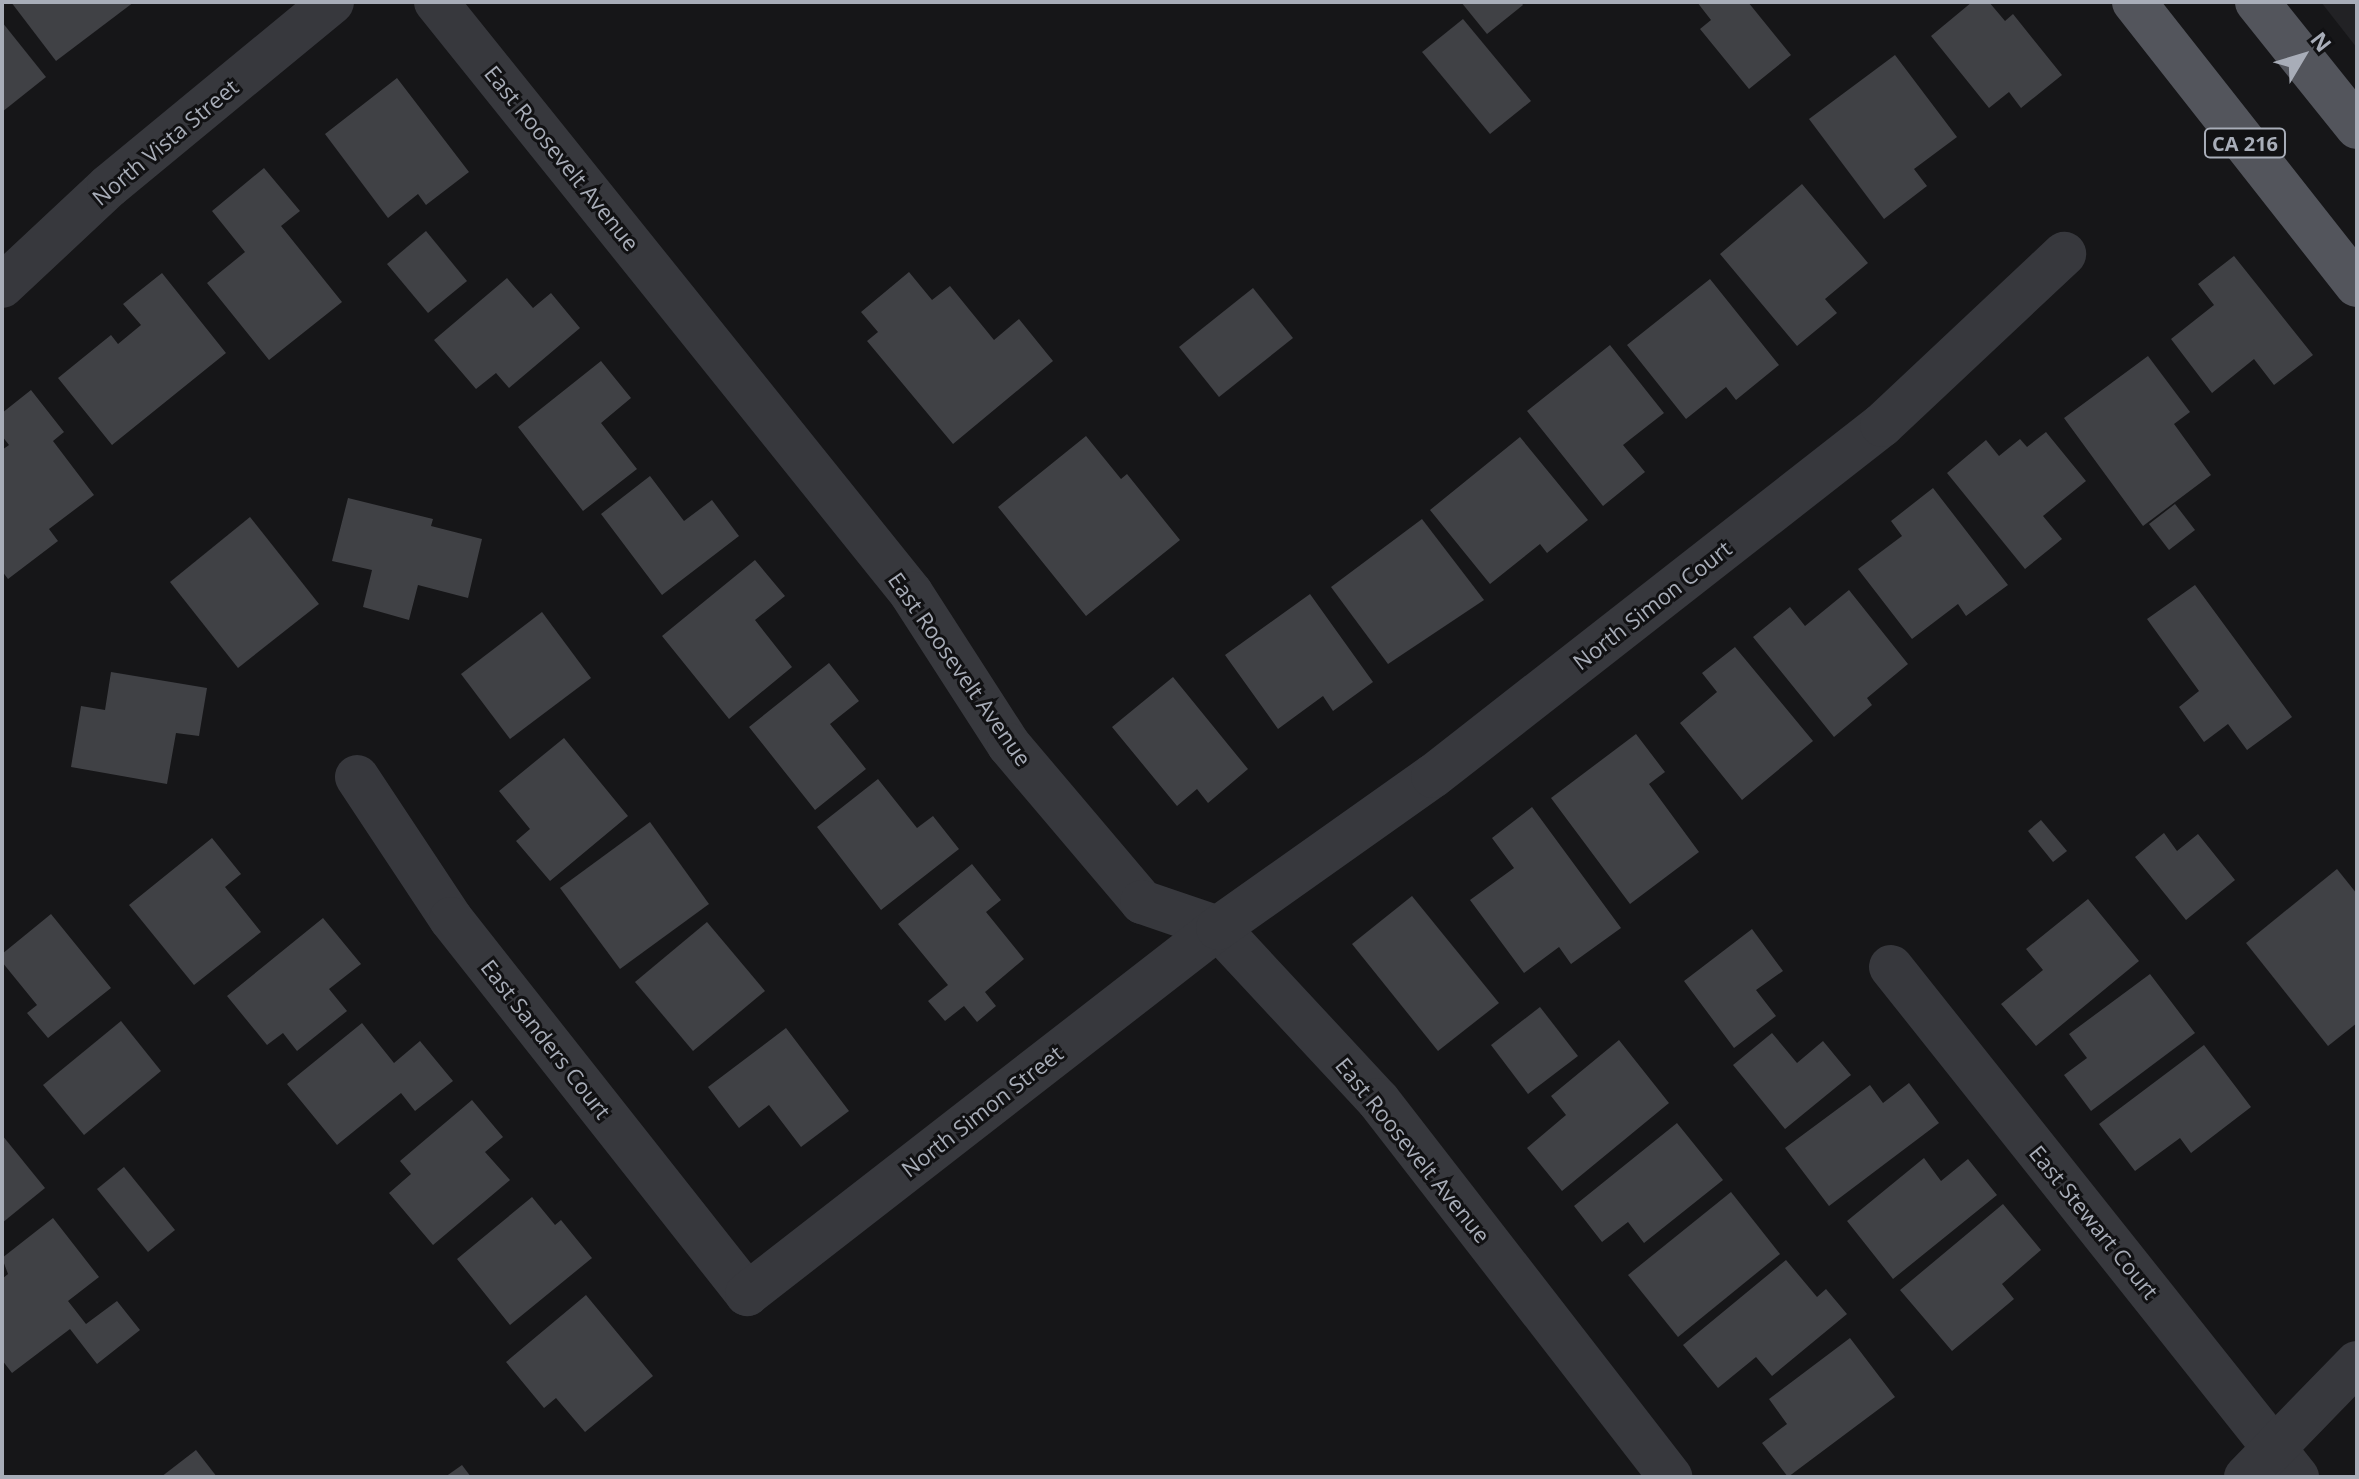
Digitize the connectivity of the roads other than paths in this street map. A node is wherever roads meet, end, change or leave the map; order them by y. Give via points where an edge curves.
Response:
1 (332, 2) edge
2 (436, 2) edge
3 (2134, 2) edge
4 (2257, 2) edge
5 (2357, 127) edge
6 (2064, 254) dead end
7 (2357, 285) edge
8 (2, 286) edge
9 (357, 777) dead end
10 (1218, 928) junction
11 (1891, 967) dead end
12 (747, 1294) joint
13 (2357, 1363) edge
14 (2272, 1467) edge
15 (1670, 1477) edge

1 - 8 street, North Vista Street via 109,186
2 - 10 street, East Roosevelt Avenue via 911,593 1009,745 1142,902
3 - 7 main road, CA 216
4 - 5 main road
6 - 10 street, North Simon Court via 1882,425 1433,776
9 - 12 street, East Sanders Court via 451,919
10 - 12 street, North Simon Street
10 - 15 street, East Roosevelt Avenue via 1378,1100
11 - 14 street, East Stewart Court
13 - 14 street

